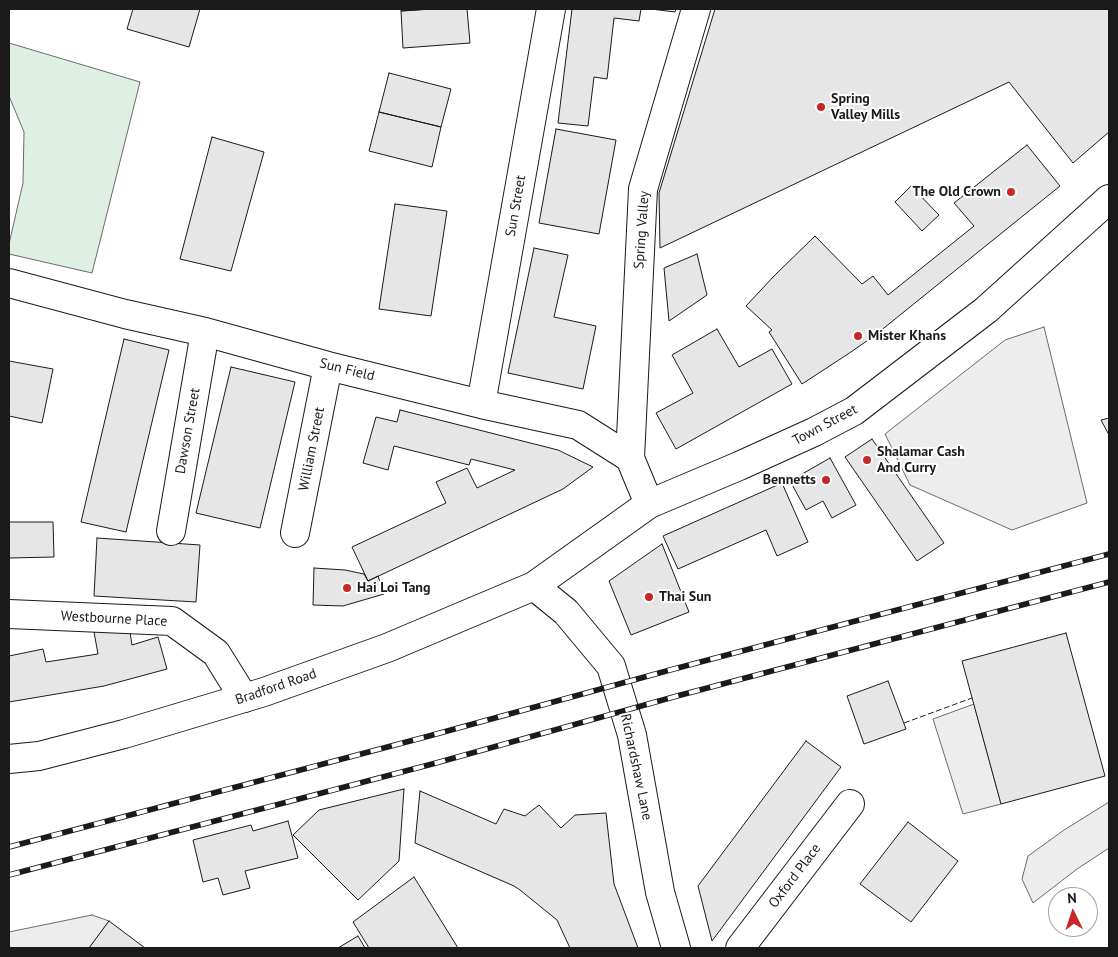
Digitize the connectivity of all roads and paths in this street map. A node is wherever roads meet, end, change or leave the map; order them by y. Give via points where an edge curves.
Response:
1 (551, 9) edge
2 (696, 9) edge
3 (1109, 199) edge
4 (9, 283) edge
5 (205, 332) junction
6 (328, 366) junction
7 (481, 404) junction
8 (630, 458) junction
9 (649, 504) junction
10 (170, 531) dead end
11 (295, 532) dead end
12 (534, 586) junction
13 (9, 614) edge
14 (244, 698) junction
15 (9, 759) edge
16 (850, 804) dead end
17 (676, 948) edge
18 (740, 948) edge

1 - 7 street, Sun Street
2 - 8 street, Spring Valley via 644,189
3 - 9 street, Town Street via 986,310 854,411 764,455
4 - 5 street, Sun Field
5 - 6 street, Sun Field
5 - 10 street, Dawson Street
6 - 7 street, Sun Field
6 - 11 street, William Street
7 - 8 street, Sun Field via 578,425
8 - 9 street
9 - 12 street, Town Street
12 - 14 street, Bradford Road via 387,648
12 - 17 street, Richardshaw Lane via 566,612 611,666 632,735 660,892
13 - 14 street, Westbourne Place via 172,621 216,653
14 - 15 street, Bradford Road via 124,734 39,756
16 - 18 street, Oxford Place

